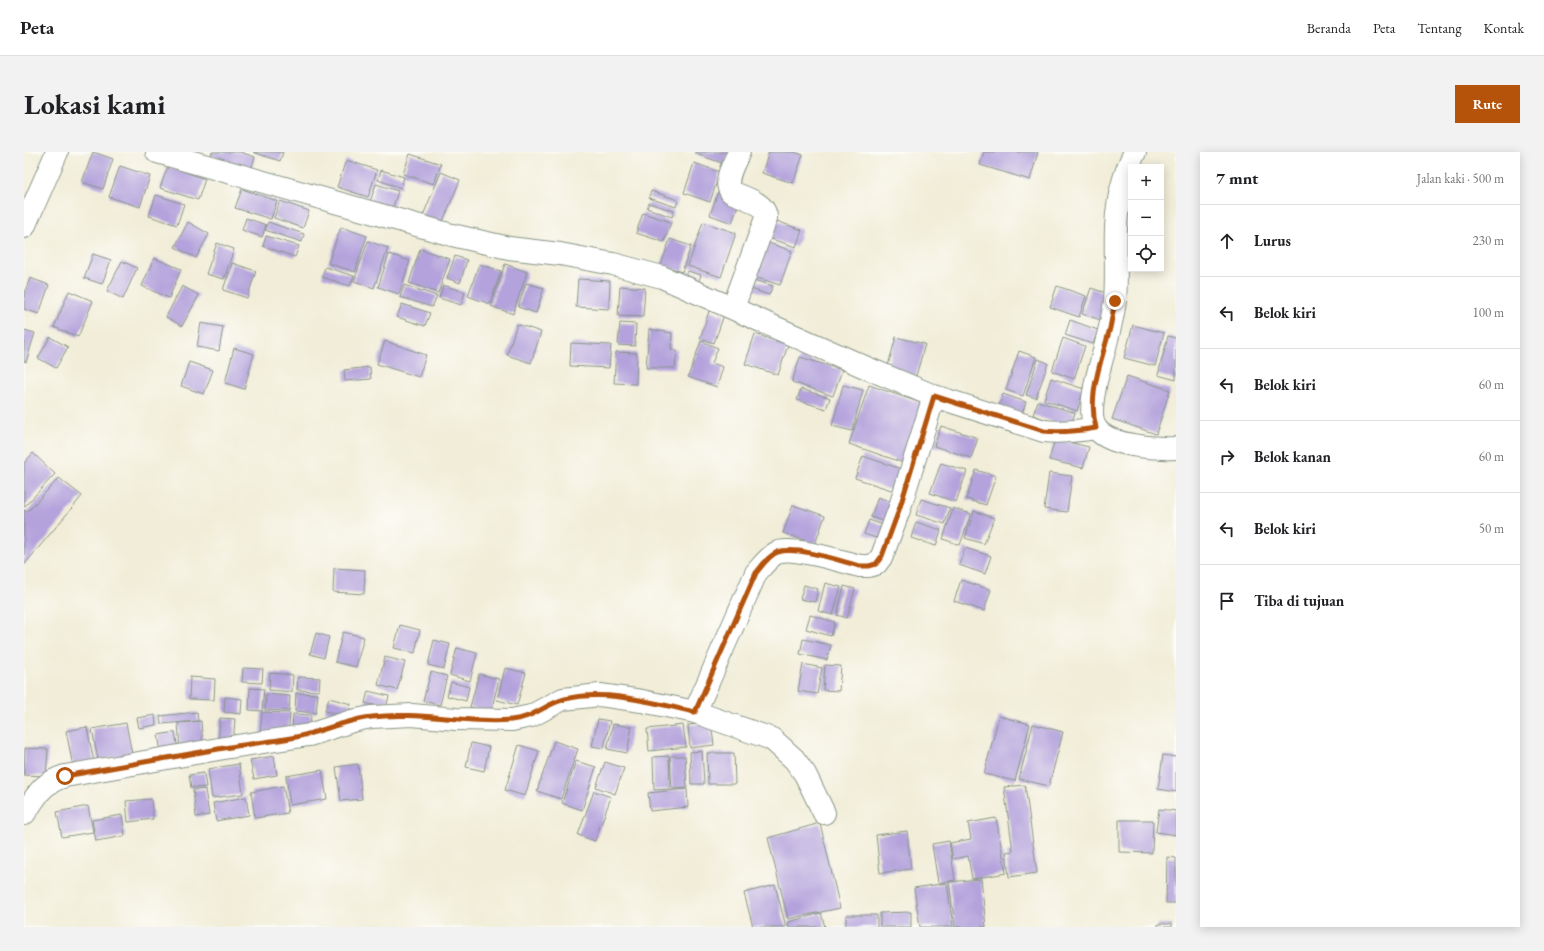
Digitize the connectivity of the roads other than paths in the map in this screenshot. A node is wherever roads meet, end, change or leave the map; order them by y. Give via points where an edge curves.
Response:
1 (58, 152) edge
2 (157, 152) edge
3 (739, 152) edge
4 (1135, 152) edge
5 (24, 227) edge
6 (733, 308) junction
7 (934, 396) junction
8 (1096, 428) junction
9 (1176, 448) edge
10 (695, 712) junction
11 (824, 813) dead end
12 (24, 814) edge

1 - 5 street
2 - 6 street via 452,235 509,248 613,264 662,277
3 - 6 street via 729,177 729,188 731,192 761,206 766,218
4 - 8 street via 1123,184 1118,208 1115,301 1096,382 1093,403 1093,420
6 - 7 street
7 - 8 street via 1044,431 1060,433
7 - 10 street via 899,510 882,556 876,564 860,566 789,550 777,552 769,558 756,573
8 - 9 street via 1104,436 1118,442
10 - 11 street via 772,739 794,759 805,774
10 - 12 street via 600,695 563,699 531,716 512,720 412,715 371,717 309,735 65,776 46,784

